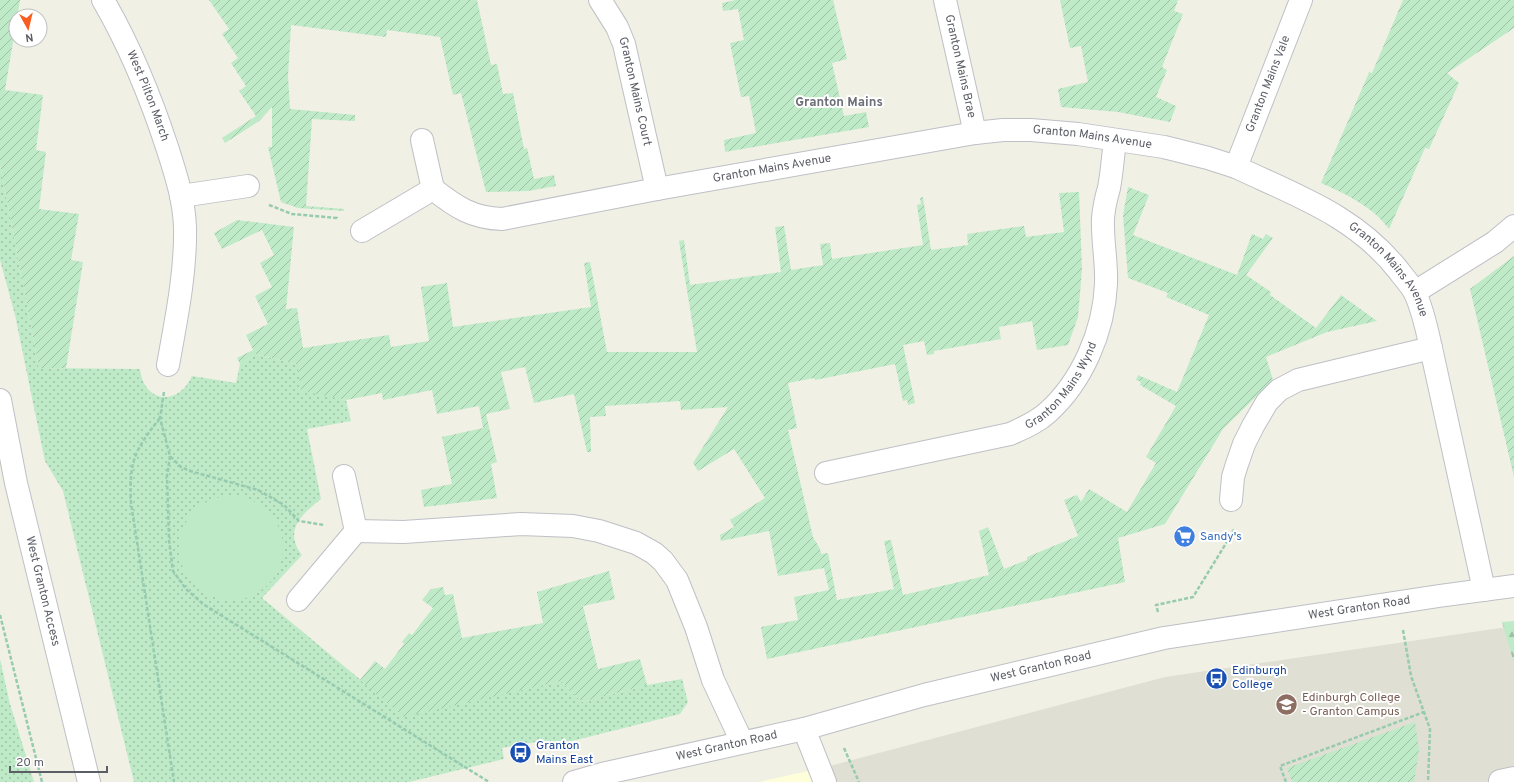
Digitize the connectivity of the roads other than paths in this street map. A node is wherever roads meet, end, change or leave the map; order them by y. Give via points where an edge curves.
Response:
1 (103, 0) edge
2 (600, 0) edge
3 (945, 0) edge
4 (1301, 0) edge
5 (975, 133) junction
6 (422, 140) dead end
7 (1115, 140) junction
8 (1236, 167) junction
9 (248, 186) road end
10 (433, 189) junction
11 (657, 189) junction
12 (182, 196) junction
13 (1514, 226) edge
14 (362, 231) road end
15 (1415, 292) junction
16 (1431, 348) junction
17 (168, 365) dead end
18 (0, 400) edge
19 (826, 473) dead end
20 (344, 476) dead end
21 (1231, 500) road end
22 (356, 531) junction
23 (1514, 586) edge
24 (1484, 590) junction
25 (298, 600) dead end
26 (804, 729) junction
27 (742, 742) junction
28 (89, 782) edge
29 (574, 782) edge
30 (825, 782) edge

1 - 12 street, West Pilton March via 146,86
2 - 11 street, Granton Mains Court via 624,44
3 - 5 street, Granton Mains Brae
4 - 8 street, Granton Mains Vale
5 - 7 street, Granton Mains Avenue via 1031,130
5 - 11 street, Granton Mains Avenue
6 - 10 street
7 - 8 street, Granton Mains Avenue via 1164,147
7 - 19 street, Granton Mains Wynd via 1104,203 1106,278 1102,316 1080,372 1057,402 1037,421 1010,434
8 - 15 street, Granton Mains Avenue via 1329,211 1355,228 1388,257
9 - 12 street
10 - 11 street, Granton Mains Avenue via 471,214 502,219
10 - 14 street
12 - 17 street, West Pilton March via 184,256
13 - 15 street via 1495,242
15 - 16 street, Granton Mains Avenue
16 - 21 street via 1298,380 1279,390 1267,402 1244,444 1233,477
16 - 24 street, Granton Mains Avenue
18 - 28 street, West Granton Access via 16,483
20 - 22 street
22 - 25 street
22 - 27 street via 411,531 521,524 573,526 636,543 663,561 677,580 713,680
23 - 24 street, West Granton Road
24 - 26 street, West Granton Road via 1164,638 924,696
26 - 27 street, West Granton Road
26 - 30 street
27 - 29 street, West Granton Road

